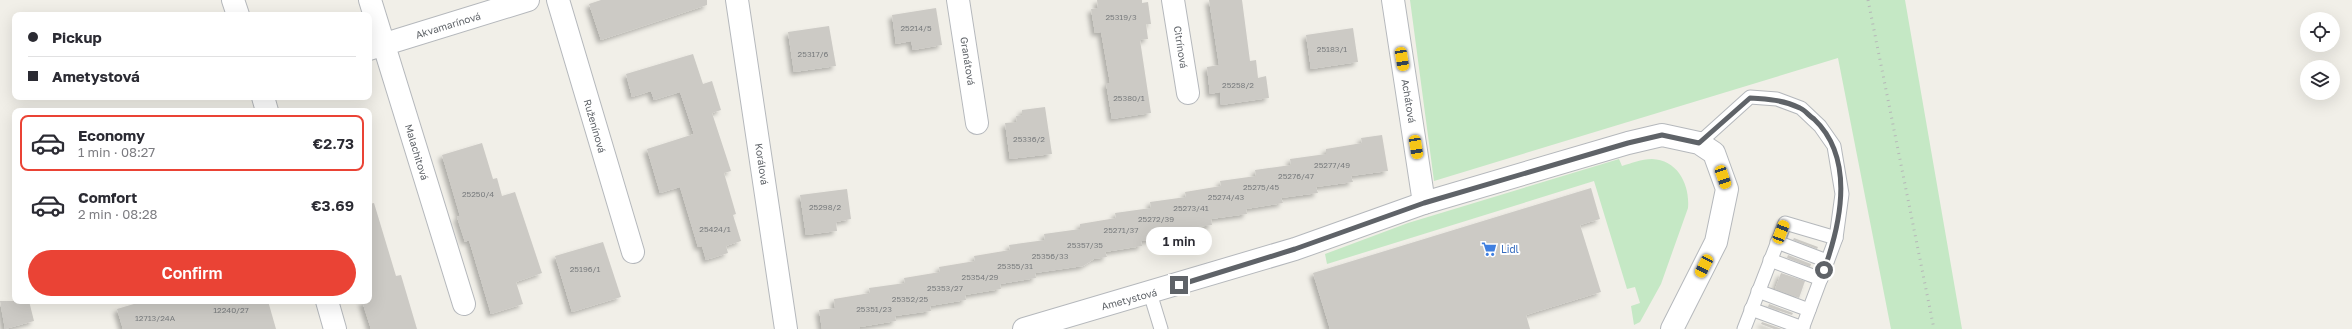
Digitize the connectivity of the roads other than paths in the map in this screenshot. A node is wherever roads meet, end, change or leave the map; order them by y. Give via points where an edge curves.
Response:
1 (233, 0) edge
2 (370, 0) edge
3 (528, 0) edge
4 (558, 0) edge
5 (737, 0) edge
6 (958, 0) edge
7 (1173, 0) edge
8 (1393, 0) edge
9 (237, 12) edge
10 (372, 12) edge
11 (372, 16) edge
12 (376, 47) edge
13 (1188, 93) dead end
14 (977, 123) dead end
15 (1706, 148) junction
16 (1424, 203) junction
17 (1836, 238) junction
18 (1777, 242) junction
19 (633, 252) dead end
20 (1770, 260) junction
21 (1827, 261) junction
22 (1821, 279) junction
23 (1758, 291) junction
24 (1150, 294) junction
25 (328, 304) edge
26 (464, 304) dead end
27 (1751, 309) junction
28 (1809, 310) junction
29 (1802, 328) edge
30 (335, 329) edge
31 (786, 329) edge
32 (1024, 329) edge
33 (1161, 329) edge
34 (1672, 329) edge
35 (1744, 329) edge

1 - 9 street
2 - 10 street, Malachitová
3 - 12 street, Akvamarínová
4 - 19 street, Ruženínová
5 - 31 street, Korálová
6 - 14 street, Granátová
7 - 13 street, Citrínová
8 - 16 street, Achátová
11 - 12 street, Malachitová
12 - 26 street, Malachitová
15 - 16 street, Ametystová via 1662,135
15 - 17 lane via 1750,98 1777,99 1801,108 1820,126 1834,146 1842,194
15 - 34 street via 1727,189 1716,242
16 - 24 street, Ametystová via 1295,249
17 - 18 lane via 1784,223
17 - 21 lane
18 - 20 lane
18 - 21 lane
20 - 22 lane
20 - 23 lane
21 - 22 lane
22 - 28 lane
23 - 27 lane
23 - 28 lane
24 - 32 street, Ametystová
24 - 33 lane
25 - 30 street
27 - 29 lane
27 - 35 lane
28 - 29 lane

